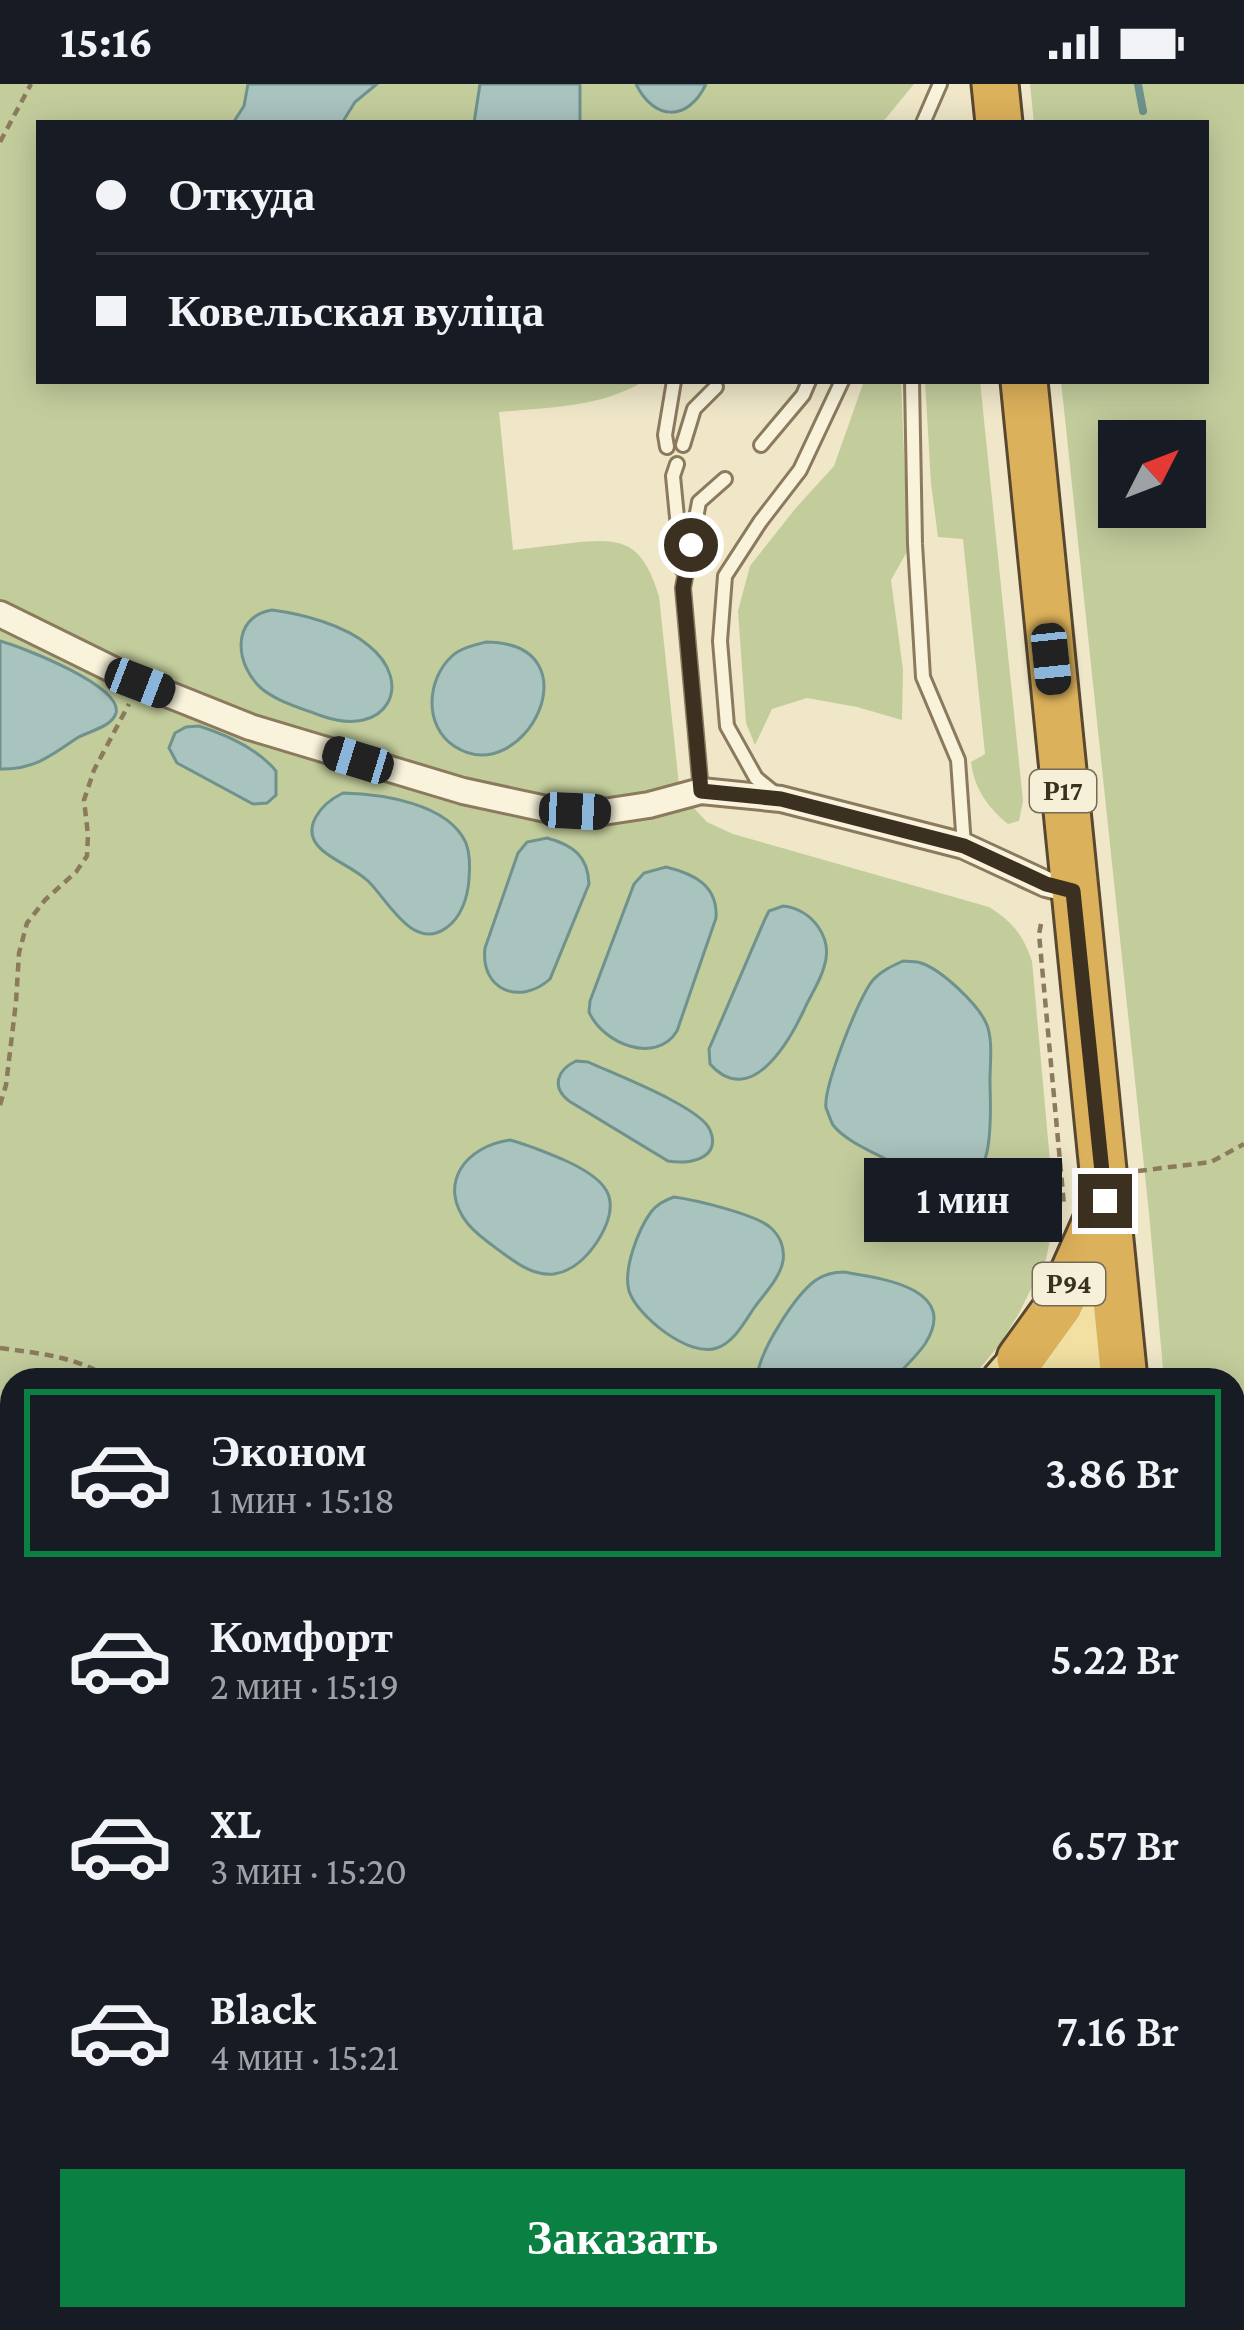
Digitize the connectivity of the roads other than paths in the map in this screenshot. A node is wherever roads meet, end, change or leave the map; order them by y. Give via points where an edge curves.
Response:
1 (940, 84) edge
2 (995, 84) edge
3 (923, 120) edge
4 (999, 120) edge
5 (674, 384) edge
6 (808, 384) edge
7 (841, 384) edge
8 (912, 384) edge
9 (1024, 384) edge
10 (716, 386) dead end
11 (683, 445) dead end
12 (760, 445) dead end
13 (667, 447) dead end
14 (674, 468) dead end
15 (725, 478) dead end
16 (683, 588) junction
17 (0, 614) edge
18 (701, 791) junction
19 (781, 799) junction
20 (964, 846) junction
21 (1073, 891) junction
22 (1105, 1201) junction
23 (1118, 1322) junction
24 (1027, 1368) edge
25 (1042, 1368) edge
26 (1123, 1368) edge

1 - 3 lane
2 - 4 highway
5 - 13 lane
6 - 12 lane
7 - 19 lane via 800,470 725,576 720,641 728,726 756,778
8 - 20 lane via 923,677 958,760
9 - 21 highway, Р17
10 - 11 lane via 694,409
14 - 16 lane
15 - 16 lane via 699,502
16 - 18 lane
17 - 18 street via 250,727 463,791 604,812
18 - 19 street
19 - 20 street
20 - 21 street
21 - 22 highway, Р17
22 - 23 highway, Р17
22 - 24 highway, Р94
23 - 25 main road, Р94 via 1085,1356
23 - 26 highway, Р17

